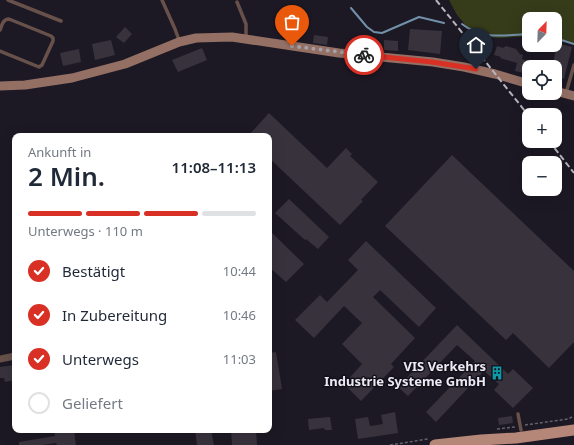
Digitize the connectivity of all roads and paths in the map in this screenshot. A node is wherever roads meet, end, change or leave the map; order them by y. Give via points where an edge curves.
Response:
1 (8, 0) edge
2 (162, 0) edge
3 (237, 2) dead end
4 (61, 21) dead end
5 (0, 30) edge
6 (246, 39) junction
7 (179, 42) junction
8 (0, 51) edge
9 (574, 65) edge
10 (522, 82) edge
11 (0, 86) edge
12 (570, 95) edge
13 (12, 357) edge
14 (0, 359) edge
15 (518, 414) dead end
16 (574, 423) edge
17 (521, 430) junction
18 (574, 430) edge
19 (481, 440) junction
20 (435, 445) edge

1 - 4 lane
2 - 7 lane
3 - 6 lane via 246,24
5 - 8 lane via 4,20 9,19 53,38 39,67
6 - 7 street via 196,38
6 - 10 street via 432,62 464,67
7 - 11 street via 125,64 88,70 72,78
9 - 12 lane
13 - 14 street
15 - 17 lane
16 - 17 main road
17 - 19 main road
18 - 19 main road
19 - 20 main road

